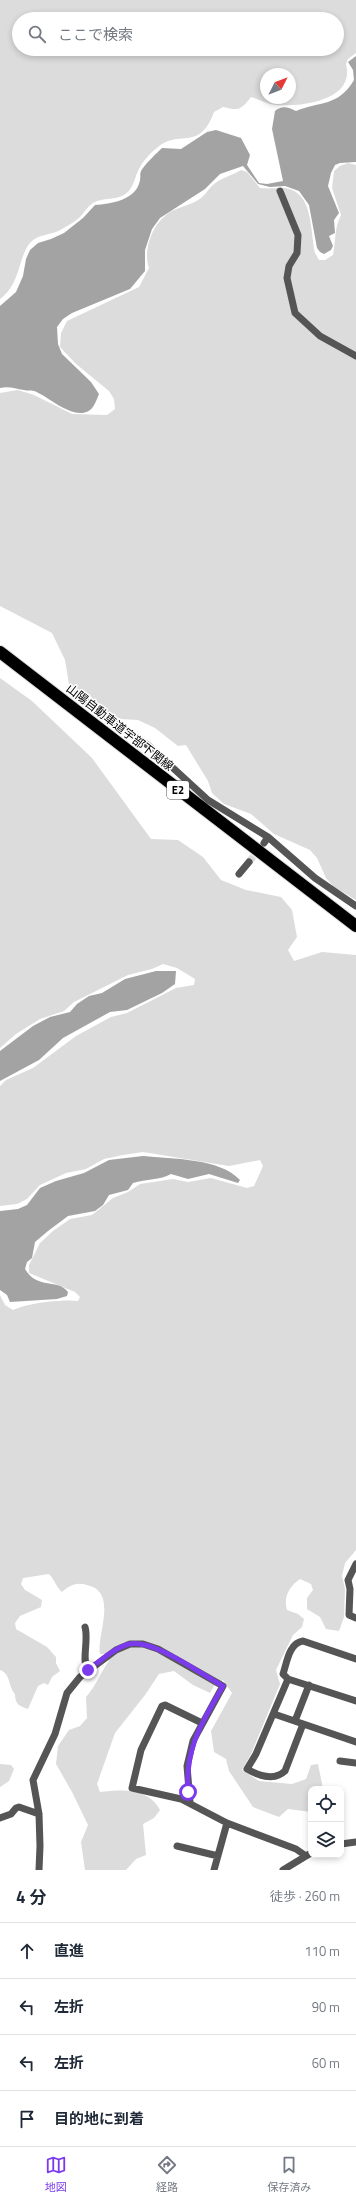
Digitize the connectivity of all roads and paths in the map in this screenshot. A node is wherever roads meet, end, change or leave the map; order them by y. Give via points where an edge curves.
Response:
1 (280, 191) dead end
2 (356, 356) edge
3 (0, 652) edge
4 (85, 701) dead end
5 (249, 862) tunnel mouth
6 (239, 874) dead end
7 (356, 906) edge
8 (356, 926) edge
9 (356, 1564) edge
10 (353, 1574) edge
11 (356, 1618) edge
12 (85, 1627) dead end
13 (356, 1659) edge
14 (88, 1670) junction
15 (288, 1678) junction
16 (308, 1685) junction
17 (356, 1701) edge
18 (274, 1714) junction
19 (295, 1721) junction
20 (202, 1723) junction
21 (303, 1724) junction
22 (356, 1742) edge
23 (340, 1761) dead end
24 (356, 1764) edge
25 (190, 1802) junction
26 (39, 1814) junction
27 (0, 1818) edge
28 (227, 1823) junction
29 (356, 1842) edge
30 (344, 1844) edge
31 (177, 1846) dead end
32 (308, 1854) edge
33 (218, 1856) junction
34 (39, 1870) edge
35 (214, 1870) edge
36 (283, 1870) edge

1 - 2 street via 298,235 297,253 289,266 287,278 295,313 320,336
3 - 8 highway, 山陽自動車道宇部下関線 / E2
4 - 7 street via 149,746 208,800
5 - 6 street
9 - 10 street
10 - 11 street via 348,1580 349,1615
12 - 14 street via 88,1639 85,1662
13 - 15 street via 303,1641 297,1642 293,1646 283,1674
14 - 20 street via 116,1650 130,1644 143,1644 158,1649 223,1686
14 - 26 street via 67,1693 55,1734 33,1780
15 - 16 street
15 - 18 street
16 - 17 street
16 - 19 street
18 - 19 street
18 - 21 street via 247,1769 256,1774 271,1777 280,1776 286,1771
19 - 21 street
20 - 25 street via 193,1741 187,1766
20 - 25 street via 162,1706 141,1750 132,1784 132,1788 136,1790
21 - 22 street
23 - 24 street
25 - 28 street
26 - 27 street via 19,1807 11,1814
26 - 34 street
28 - 32 street
28 - 33 street
29 - 30 street
31 - 33 street
32 - 36 street
33 - 35 street

